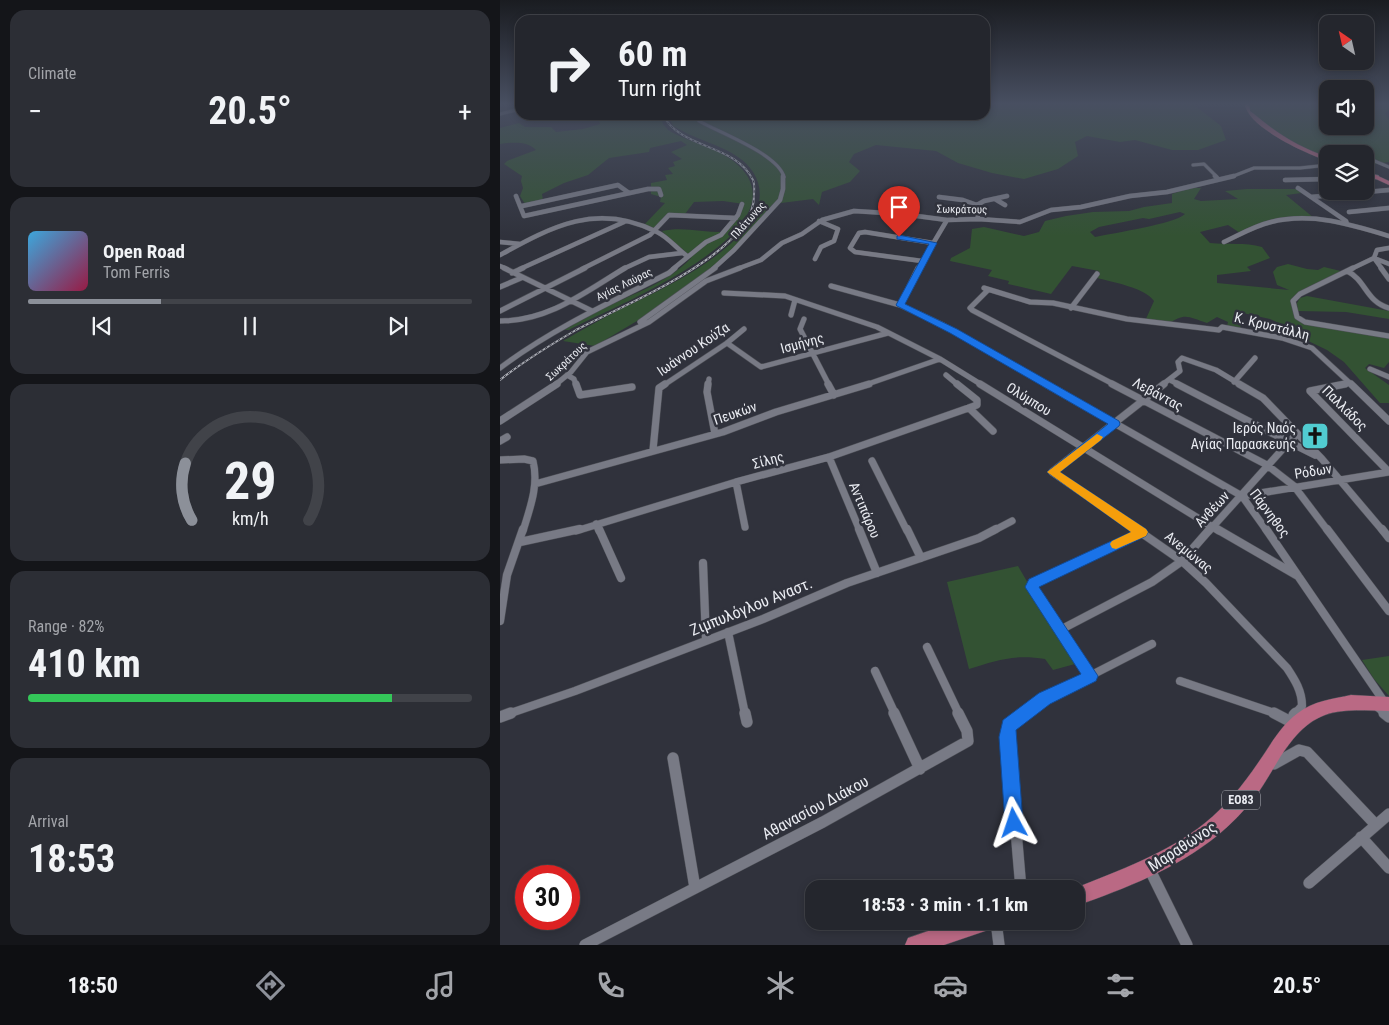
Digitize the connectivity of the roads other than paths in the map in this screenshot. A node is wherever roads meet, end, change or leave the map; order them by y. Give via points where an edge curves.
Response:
1 (746, 148) edge
2 (1297, 148) edge
3 (1319, 156) edge
4 (1374, 161) edge
5 (1193, 165) dead end
6 (1319, 165) edge
7 (1389, 167) edge
8 (1374, 176) edge
9 (1377, 177) joint
10 (1218, 178) junction
11 (1319, 178) edge
12 (1285, 180) dead end
13 (1389, 183) edge
14 (1298, 188) dead end
15 (1389, 190) edge
16 (629, 193) junction
17 (661, 195) dead end
18 (516, 196) dead end
19 (1007, 196) dead end
20 (939, 197) dead end
21 (1311, 198) junction
22 (995, 199) junction
23 (742, 204) dead end
24 (977, 205) junction
25 (1005, 205) dead end
26 (522, 206) junction
27 (1389, 208) edge
28 (1349, 212) dead end
29 (736, 218) junction
30 (978, 219) junction
31 (947, 220) junction
32 (818, 221) junction
33 (624, 222) junction
34 (1347, 224) junction
35 (796, 230) dead end
36 (656, 231) junction
37 (1389, 236) edge
38 (791, 239) junction
39 (500, 242) edge
40 (1224, 242) dead end
41 (933, 243) junction
42 (520, 244) junction
43 (1389, 248) edge
44 (682, 253) junction
45 (500, 255) edge
46 (687, 256) junction
47 (1374, 258) junction
48 (815, 259) dead end
49 (922, 262) junction
50 (1389, 264) edge
51 (500, 266) edge
52 (1347, 271) junction
53 (512, 273) junction
54 (1097, 274) dead end
55 (521, 278) junction
56 (1389, 280) edge
57 (832, 286) dead end
58 (500, 287) edge
59 (545, 289) junction
60 (724, 293) dead end
61 (570, 300) junction
62 (795, 300) junction
63 (900, 305) junction
64 (1071, 308) junction
65 (1389, 308) edge
66 (500, 311) edge
67 (592, 311) junction
68 (975, 312) joint
69 (791, 315) dead end
70 (804, 319) dead end
71 (500, 321) edge
72 (744, 329) dead end
73 (629, 330) junction
74 (888, 333) junction
75 (1389, 336) edge
76 (728, 343) junction
77 (813, 353) junction
78 (1255, 358) dead end
79 (940, 359) junction
80 (500, 368) edge
81 (1370, 369) dead end
82 (567, 375) junction
83 (946, 375) dead end
84 (968, 377) junction
85 (1389, 377) edge
86 (710, 379) dead end
87 (1170, 380) junction
88 (1234, 382) junction
89 (1350, 383) junction
90 (956, 384) junction
91 (632, 387) dead end
92 (834, 395) junction
93 (1143, 401) junction
94 (969, 408) junction
95 (500, 421) edge
96 (1389, 421) edge
97 (1115, 424) junction
98 (993, 431) dead end
99 (715, 434) junction
100 (1298, 434) junction
101 (507, 437) dead end
102 (500, 442) edge
103 (1289, 442) junction
104 (1084, 448) junction
105 (653, 450) junction
106 (829, 457) junction
107 (1322, 459) junction
108 (500, 460) edge
109 (872, 461) dead end
110 (1267, 465) junction
111 (1389, 472) edge
112 (1340, 479) junction
113 (736, 482) junction
114 (535, 484) junction
115 (1294, 486) junction
116 (1242, 496) junction
117 (1012, 520) dead end
118 (596, 524) junction
119 (745, 527) dead end
120 (1213, 527) junction
121 (1141, 532) junction
122 (1389, 538) edge
123 (520, 542) junction
124 (921, 558) junction
125 (1182, 561) junction
126 (703, 563) dead end
127 (877, 573) junction
128 (504, 575) edge
129 (1300, 577) junction
130 (621, 578) dead end
131 (1389, 611) edge
132 (500, 621) edge
133 (1060, 630) junction
134 (728, 632) junction
135 (706, 640) junction
136 (1152, 644) dead end
137 (927, 647) dead end
138 (875, 671) dead end
139 (1091, 676) junction
140 (1180, 682) dead end
141 (1384, 707) edge
142 (500, 717) edge
143 (747, 722) dead end
144 (1295, 724) junction
145 (673, 758) dead end
146 (1268, 760) junction
147 (920, 769) junction
148 (1389, 814) edge
149 (1376, 825) junction
150 (1361, 837) junction
151 (1149, 868) junction
152 (1389, 868) edge
153 (1020, 880) edge
154 (1309, 882) dead end
155 (695, 888) junction
156 (1085, 893) edge
157 (960, 930) edge
158 (997, 930) edge
159 (585, 945) edge
160 (915, 945) edge
161 (999, 945) edge
162 (1187, 945) edge

1 - 73 street, Πλάτωνος via 779,167 784,184 782,197 715,268
2 - 3 main road
4 - 7 street
5 - 10 street via 1204,164
6 - 10 street, Σωκράτους via 1254,168 1230,178
8 - 9 main road
9 - 13 main road
10 - 30 street, Σωκράτους via 1168,192 1051,210 1020,222
11 - 12 street
14 - 21 street
15 - 21 street
16 - 17 street via 656,188
16 - 26 street via 618,185
16 - 26 street via 524,216
18 - 26 street
19 - 22 street
20 - 24 street
21 - 34 street
22 - 24 street
22 - 25 street
23 - 29 street, Αγίας Λαύρας
24 - 30 street
27 - 28 street
29 - 36 street via 669,215
29 - 46 street, Αγίας Λαύρας via 721,235
30 - 31 street, Σωκράτους
31 - 32 street, Σωκράτους via 854,211
31 - 41 street
32 - 38 street, Σωκράτους
32 - 48 street via 838,230 834,241 821,247
33 - 36 street
33 - 42 street via 566,221
33 - 53 street
34 - 37 street
34 - 40 street via 1290,218 1269,222
35 - 38 street
36 - 44 street
36 - 59 street
38 - 73 street, Σωκράτους via 753,264 706,280 648,322
39 - 42 street
41 - 49 street
41 - 49 street via 865,232 859,234 850,248 855,252
42 - 45 street
43 - 47 street via 1378,250
44 - 46 street
44 - 61 street via 642,259
46 - 67 street, Αγίας Λαύρας via 669,273
47 - 50 street
47 - 52 street
47 - 56 street
49 - 63 street
51 - 53 street
52 - 65 street via 1378,305
52 - 75 street via 1294,298 1298,317 1306,322
53 - 55 street
54 - 64 street
55 - 58 street
55 - 59 street
57 - 63 street, Πάρνηθος
59 - 61 street
59 - 66 street
60 - 62 street, Ολύμπου via 785,296
61 - 67 street
61 - 71 street via 526,321
62 - 69 street
62 - 74 street, Ολύμπου
63 - 97 street, Πάρνηθος via 954,331
64 - 68 street, Κ. Κρυστάλλη via 1030,302 986,289 970,308
64 - 89 street, Κ. Κρυστάλλη via 1152,323 1219,330 1222,327 1290,340 1315,350
67 - 80 street, Αγίας Λαύρας
68 - 93 street, Λεβάντας
70 - 77 street via 800,329
72 - 76 street, Ιωάννου Κούζα
73 - 82 street, Σωκράτους via 588,352
74 - 77 street, Ισμήνης
74 - 79 street, Ολύμπου
76 - 77 street, Ισμήνης via 761,367
76 - 105 street, Ιωάννου Κούζα via 659,388
77 - 92 street
78 - 88 street
79 - 84 street, Ολύμπου
79 - 92 street, Πευκών
81 - 85 street
82 - 91 street via 574,379 580,395
82 - 95 street, Σωκράτους via 550,390
83 - 90 street
84 - 90 street
84 - 104 street, Ολύμπου
86 - 99 street via 707,392
87 - 88 street, Ανεμώνας via 1180,371 1178,362 1182,358 1216,370
87 - 93 street, Ανεμώνας
87 - 103 street
88 - 100 street via 1262,398
89 - 96 street, Κ. Κρυστάλλη
89 - 111 street, Παλλάδος via 1310,391
90 - 94 street via 978,402
92 - 99 street, Πευκών
93 - 97 street, Ανεμώνας
93 - 110 street, Λεβάντας
94 - 98 street
94 - 106 street, Σίλης
97 - 104 street, Ανεμώνας
97 - 116 street, Πάρνηθος
99 - 105 street, Πευκών
100 - 103 street, Ανθέων
100 - 107 street
101 - 102 street
103 - 107 street
103 - 110 street, Ανθέων
104 - 120 street, Ολύμπου
104 - 121 street, Ανεμώνας via 1052,472 1054,475
105 - 114 street, Πευκών
106 - 113 street, Σίλης
106 - 127 street, Αντιπάρου
107 - 112 street
108 - 114 street via 533,460
109 - 124 street
110 - 115 street, Λεβάντας
110 - 116 street, Ανθέων
111 - 112 street, Ρόδων
112 - 115 street, Ρόδων
112 - 122 street
113 - 118 street, Σίλης
113 - 119 street
114 - 123 street
115 - 116 street, Ρόδων
115 - 131 street, Λεβάντας
116 - 120 street, Ανθέων
116 - 129 street, Πάρνηθος
117 - 124 street, Ζιμπυλόγλου Αναστ. via 979,538
118 - 123 street, Σίλης
118 - 130 street
120 - 125 street, Ανθέων
120 - 129 street, Ολύμπου
121 - 125 street, Ανεμώνας
121 - 133 street via 1034,583 1032,587
123 - 128 street
124 - 127 street, Ζιμπυλόγλου Αναστ.
125 - 133 street, Ανθέων via 1152,582
125 - 144 street, Ανεμώνας via 1287,668 1302,698 1302,706 1294,716
126 - 135 street
127 - 134 street, Ζιμπυλόγλου Αναστ.
128 - 132 street
129 - 141 street, Πάρνηθος
133 - 139 street
134 - 135 street, Ζιμπυλόγλου Αναστ.
134 - 143 street
135 - 142 street, Ζιμπυλόγλου Αναστ. via 575,692
136 - 139 street
137 - 147 street, Αθανασίου Διάκου via 967,731 968,741
138 - 147 street
139 - 153 street via 1045,699 1009,726
140 - 144 street via 1274,713
141 - 144 main road, Μαραθώνος / ΕΟ83 via 1340,703 1325,707
144 - 146 main road, Μαραθώνος / ΕΟ83
145 - 155 street
146 - 149 street via 1274,764 1299,750 1307,752
146 - 151 main road, Μαραθώνος / ΕΟ83 via 1228,814 1199,838
147 - 155 street, Αθανασίου Διάκου
148 - 149 street
149 - 150 street
150 - 152 street
150 - 154 street
151 - 156 main road, Μαραθώνος / ΕΟ83
151 - 162 street
155 - 159 street, Αθανασίου Διάκου
157 - 160 main road
158 - 161 street

